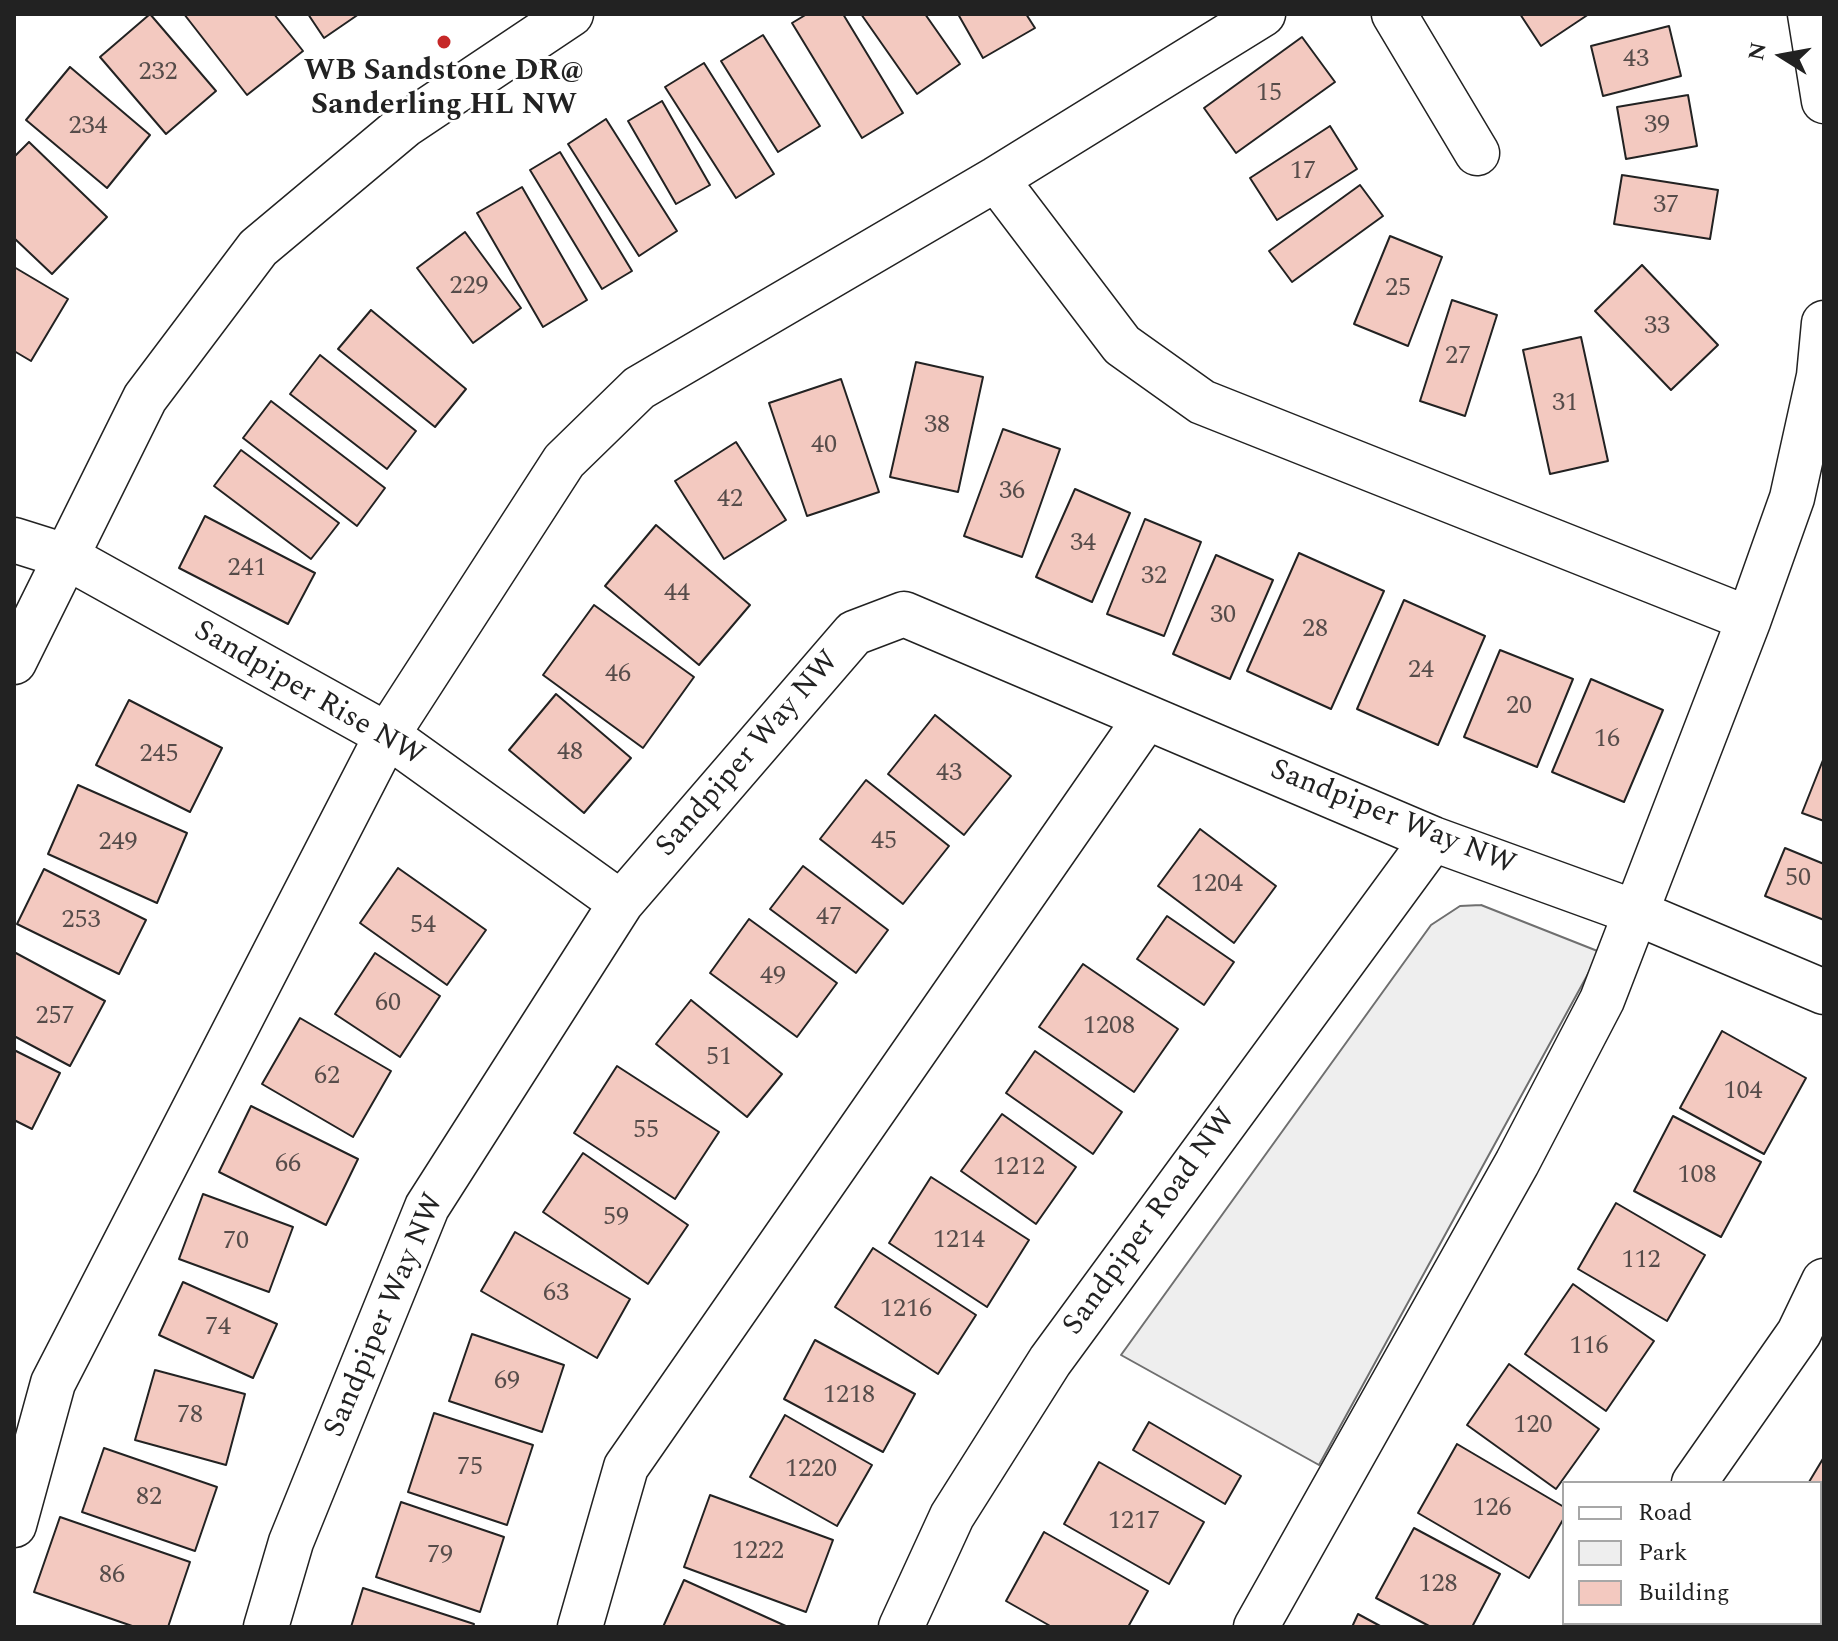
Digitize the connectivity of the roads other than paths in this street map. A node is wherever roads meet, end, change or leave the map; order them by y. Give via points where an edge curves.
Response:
1 (571, 14) edge
2 (1263, 14) edge
3 (1394, 14) edge
4 (1810, 14) edge
5 (1824, 101) edge
6 (1477, 153) dead end
7 (996, 179) junction
8 (1824, 323) edge
9 (14, 540) edge
10 (65, 556) junction
11 (1749, 619) junction
12 (14, 662) edge
13 (1146, 718) junction
14 (387, 735) junction
15 (1433, 839) junction
16 (621, 903) junction
17 (1637, 913) junction
18 (1824, 992) edge
19 (1824, 1281) edge
20 (1695, 1481) edge
21 (14, 1525) edge
22 (266, 1627) edge
23 (580, 1627) edge
24 (901, 1627) edge
25 (1256, 1627) edge

1 - 10 street via 405,125 258,248 145,398
2 - 7 street
3 - 6 street
4 - 5 street
7 - 11 street via 1122,345 1202,402
7 - 14 street via 639,388 564,461
8 - 11 street via 1819,376 1792,498
9 - 10 street, Sandpiper Rise NW
10 - 12 street
10 - 14 street, Sandpiper Rise NW
11 - 17 street
13 - 15 street, Sandpiper Way NW
13 - 16 street, Sandpiper Way NW via 904,614 854,633
13 - 23 street via 626,1467
14 - 16 street, Sandpiper Rise NW
14 - 21 street via 53,1383
15 - 17 street, Sandpiper Way NW
15 - 24 street, Sandpiper Road NW via 1050,1361 952,1516
16 - 22 street, Sandpiper Way NW via 427,1207 291,1542
17 - 18 street, Sandpiper Way NW
17 - 25 street via 1602,1000 1517,1163
19 - 20 street via 1799,1333

